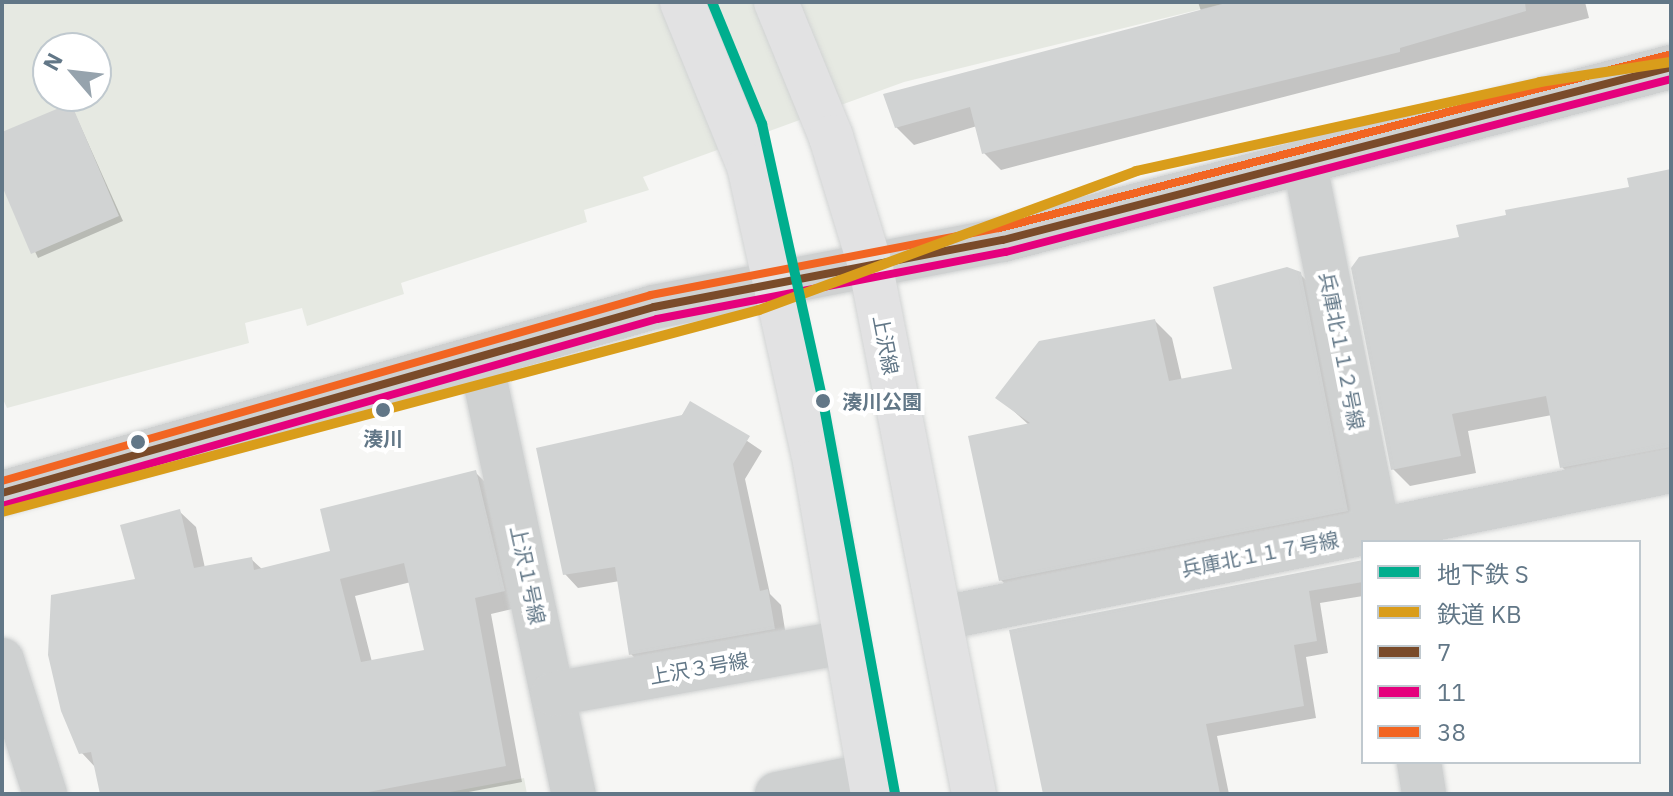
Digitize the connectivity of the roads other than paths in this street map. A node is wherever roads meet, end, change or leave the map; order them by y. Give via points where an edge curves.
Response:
1 (682, 2) edge
2 (776, 2) edge
3 (1671, 67) edge
4 (1304, 160) junction
5 (871, 268) junction
6 (776, 281) junction
7 (480, 357) junction
8 (1671, 471) edge
9 (2, 493) edge
10 (1379, 536) edge
11 (943, 618) junction
12 (845, 642) junction
13 (2, 660) edge
14 (553, 694) junction
15 (1419, 764) edge
16 (871, 784) edge
17 (45, 794) edge
18 (574, 794) edge
19 (777, 794) edge
20 (974, 794) edge
21 (1424, 794) edge

1 - 6 main road via 749,166
2 - 5 main road, 上沢線 via 831,137
3 - 4 street
4 - 5 street via 1003,240
4 - 10 street, 兵庫北１１２号線
5 - 6 street
5 - 11 main road, 上沢線
6 - 7 street via 654,307
6 - 12 main road via 815,462
7 - 9 street
7 - 14 street, 上沢１号線
8 - 10 street, 兵庫北１１７号線
10 - 11 street, 兵庫北１１７号線
11 - 20 main road, 上沢線
12 - 14 street, 上沢３号線
12 - 16 main road
13 - 17 street
14 - 18 street, 上沢１号線
15 - 21 street
16 - 19 street

